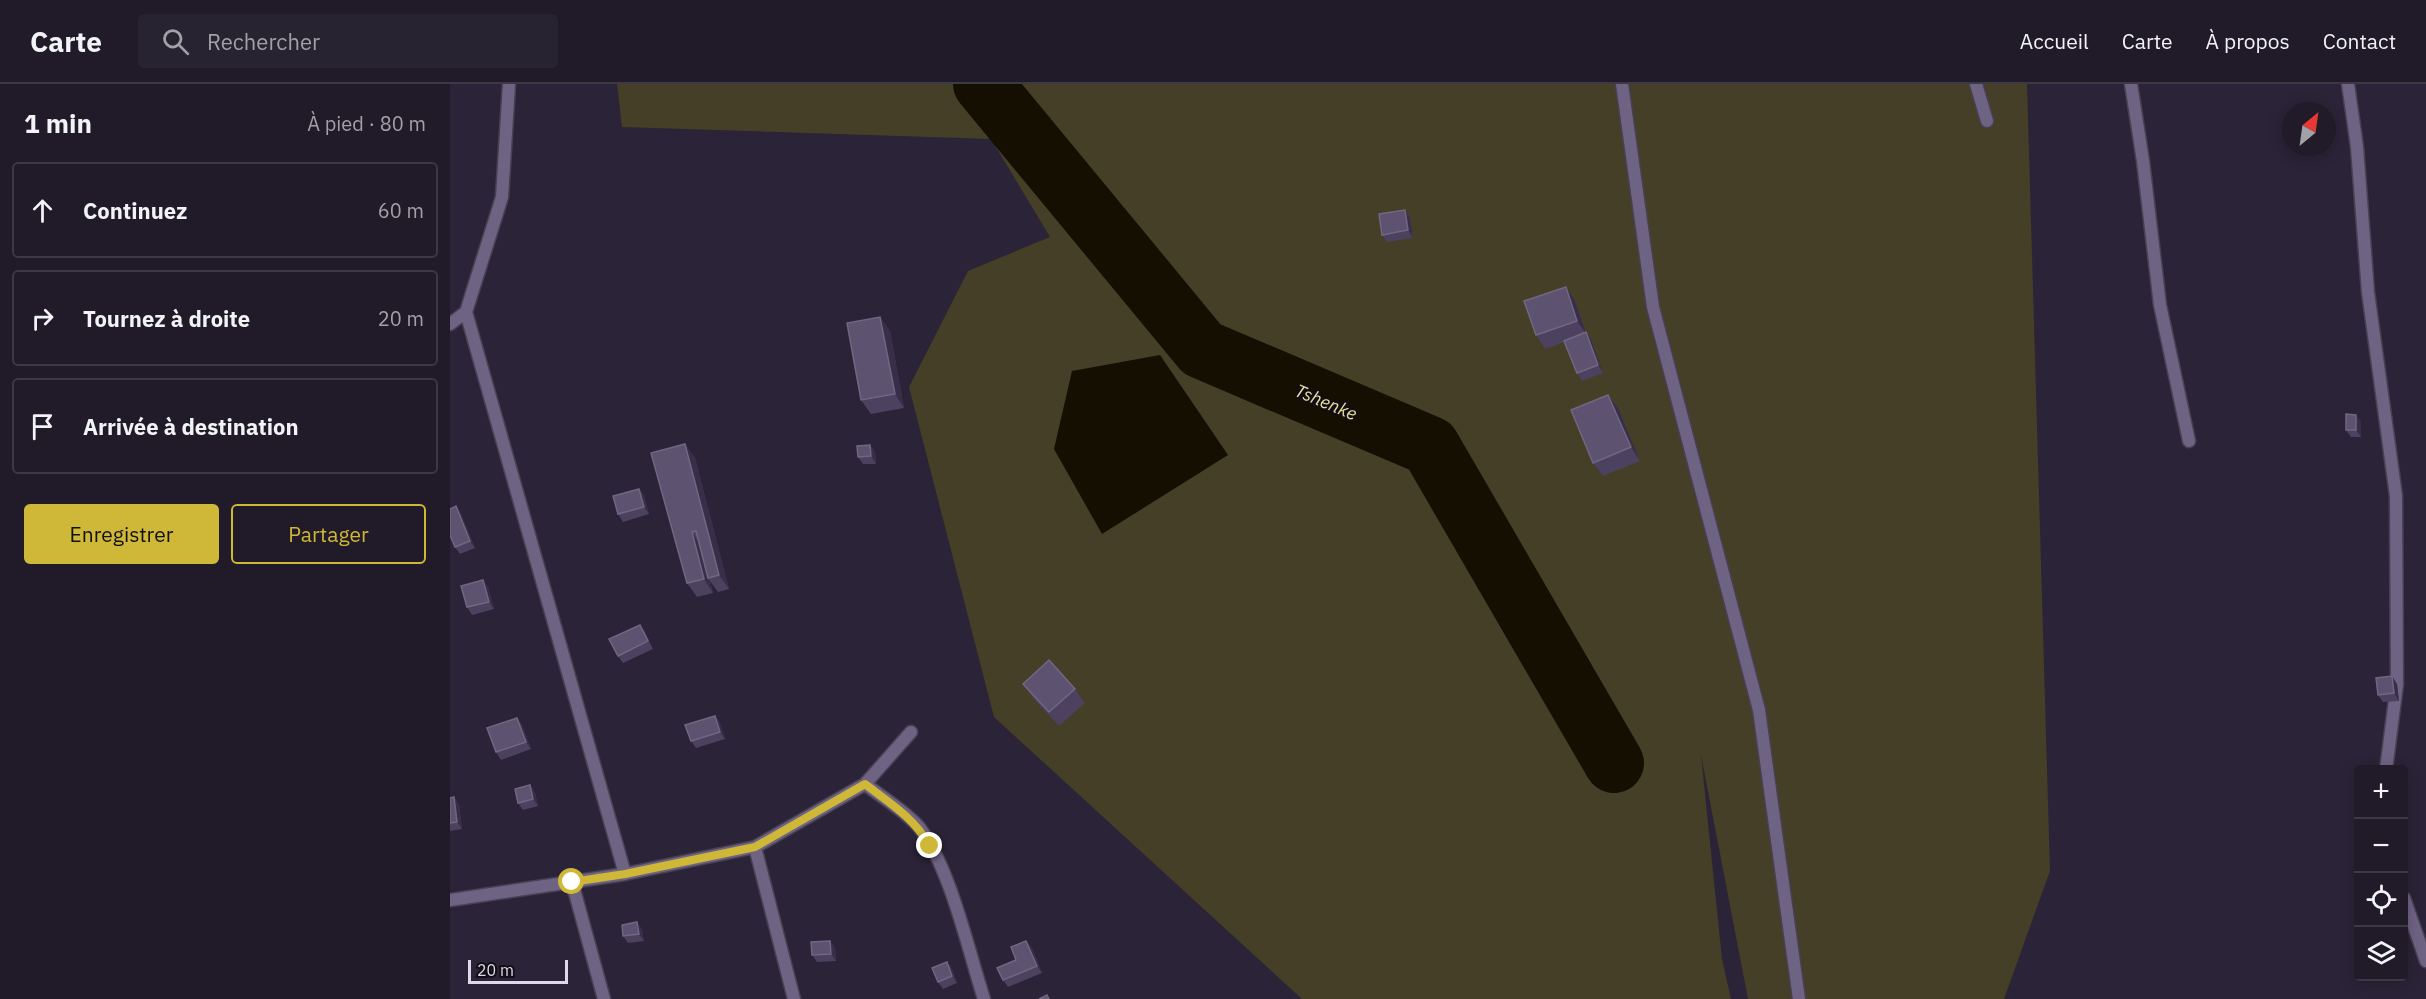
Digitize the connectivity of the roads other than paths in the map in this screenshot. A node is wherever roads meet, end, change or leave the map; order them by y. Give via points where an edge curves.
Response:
1 (509, 84) edge
2 (1622, 84) edge
3 (1976, 84) edge
4 (2131, 84) edge
5 (2348, 84) edge
6 (1987, 121) dead end
7 (466, 312) junction
8 (450, 324) edge
9 (2189, 441) dead end
10 (911, 732) dead end
11 (2387, 765) edge
12 (865, 784) junction
13 (755, 847) junction
14 (625, 874) junction
15 (572, 882) junction
16 (450, 900) edge
17 (2408, 912) edge
18 (2426, 961) edge
19 (604, 999) edge
20 (794, 999) edge
21 (984, 999) edge
22 (1799, 999) edge

1 - 7 street via 502,197
2 - 22 street via 1653,307 1760,710
3 - 6 street
4 - 9 street via 2160,305
5 - 11 street via 2368,292 2396,496 2397,684
7 - 8 street
7 - 14 street
10 - 12 street
12 - 13 street
12 - 21 street via 919,828 944,871
13 - 14 street
13 - 20 street
14 - 15 street
15 - 16 street
15 - 19 street
17 - 18 street

